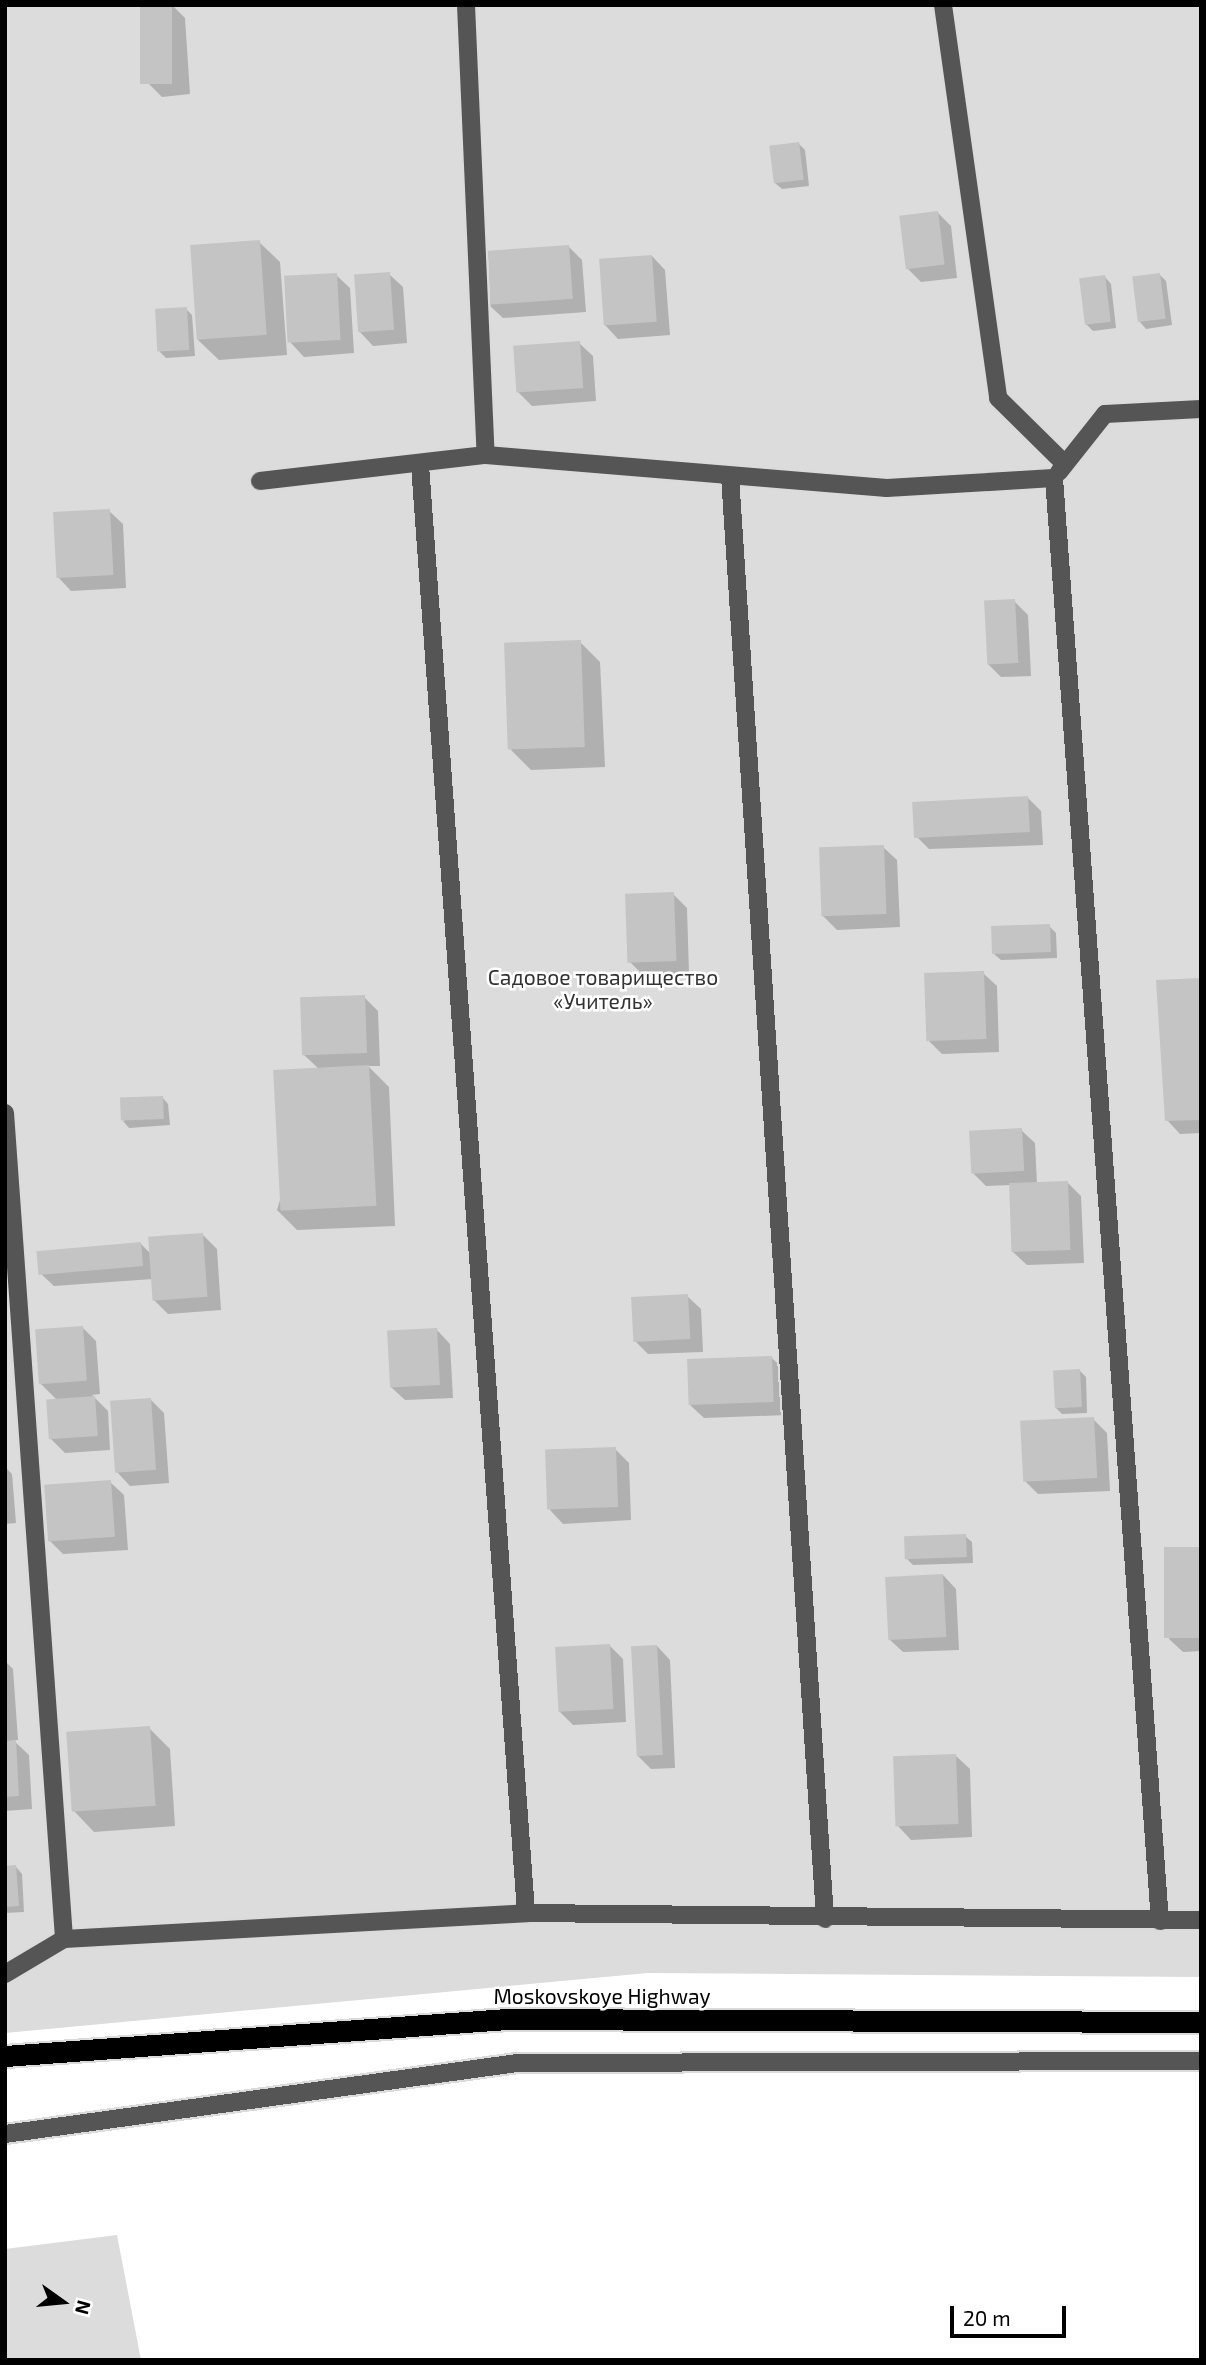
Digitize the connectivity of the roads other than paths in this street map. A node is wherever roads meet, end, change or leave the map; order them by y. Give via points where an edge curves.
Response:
1 (466, 5) edge
2 (943, 5) edge
3 (1201, 409) edge
4 (486, 456) junction
5 (420, 466) junction
6 (1060, 471) junction
7 (730, 476) junction
8 (260, 481) dead end
9 (5, 1113) edge
10 (526, 1913) junction
11 (825, 1919) junction
12 (1201, 1920) edge
13 (1160, 1921) junction
14 (64, 1939) junction
15 (5, 1974) edge
16 (1201, 2022) edge
17 (5, 2056) edge
18 (1201, 2061) edge
19 (5, 2134) edge

1 - 4 street
2 - 6 street via 998,398
3 - 6 street via 1105,414
4 - 5 street
4 - 7 street
5 - 8 street
5 - 10 street
6 - 7 street via 887,488
6 - 13 street
7 - 11 street
9 - 14 street
10 - 11 street
10 - 14 street
11 - 13 street
12 - 13 street
14 - 15 street
16 - 17 highway, Moskovskoye Highway via 507,2019
18 - 19 street via 517,2063

